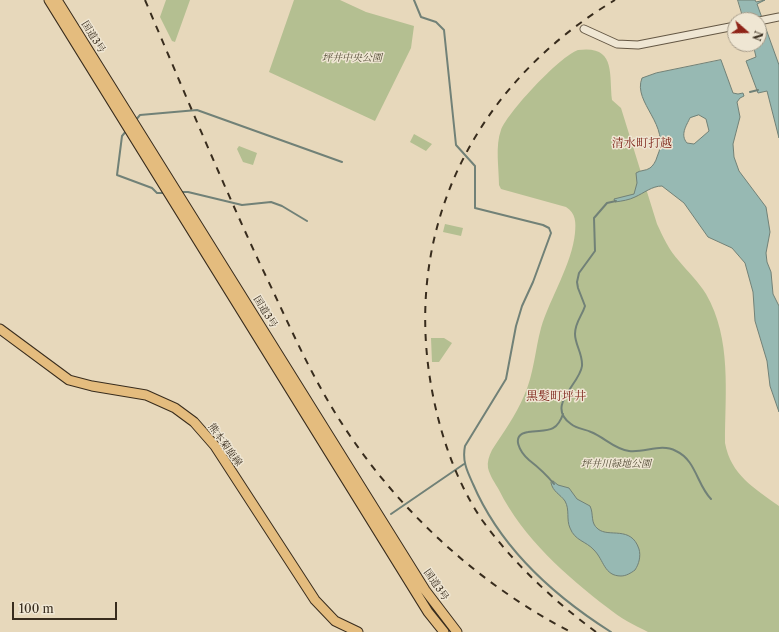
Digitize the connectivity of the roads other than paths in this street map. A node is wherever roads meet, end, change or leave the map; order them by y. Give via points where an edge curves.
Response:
1 (49, 0) edge
2 (58, 0) edge
3 (777, 18) edge
4 (767, 20) edge
5 (727, 28) edge
6 (584, 29) dead end
7 (0, 329) edge
8 (358, 632) edge
9 (444, 632) edge
10 (457, 632) edge

1 - 9 main road, 国道3号 via 428,612
2 - 10 main road, 国道3号 via 425,590
3 - 4 street
5 - 6 street via 638,45 617,44
7 - 8 main road, 熊本菊鹿線 via 69,380 146,395 175,408 194,422 215,446 315,600 335,621

